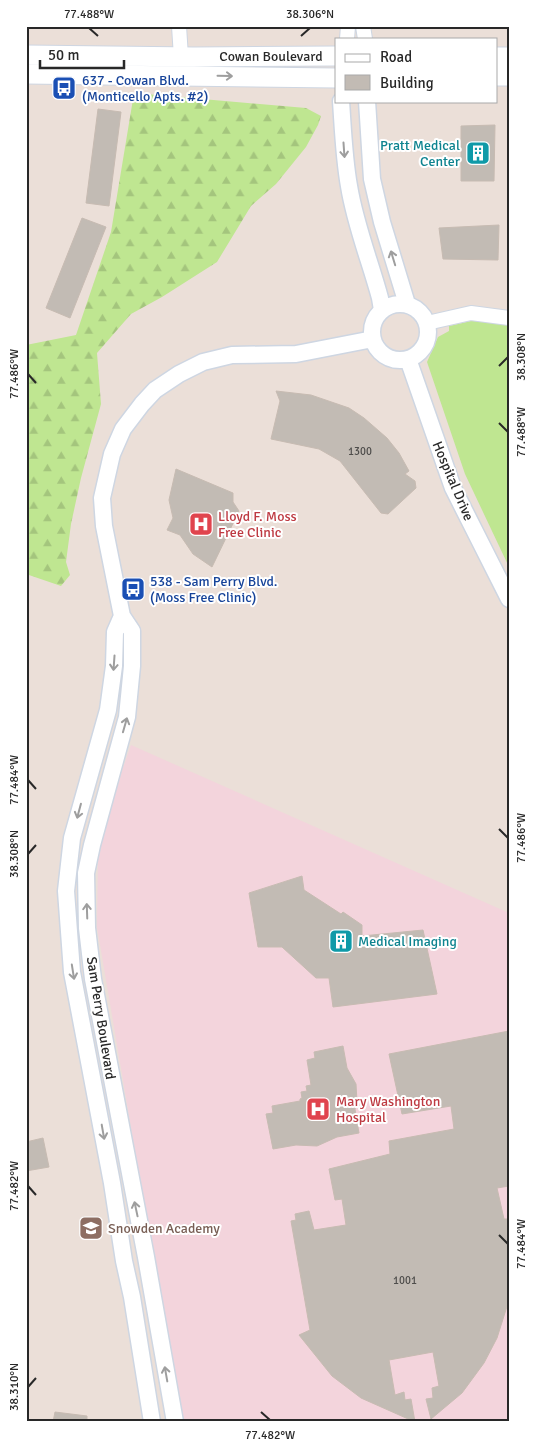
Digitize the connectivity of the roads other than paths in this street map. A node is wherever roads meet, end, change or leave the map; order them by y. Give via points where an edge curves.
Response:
1 (179, 26) edge
2 (26, 55) edge
3 (335, 56) edge
4 (181, 57) junction
5 (26, 74) edge
6 (335, 78) edge
7 (341, 102) edge
8 (367, 102) edge
9 (407, 304) junction
10 (382, 310) junction
11 (509, 318) edge
12 (427, 323) junction
13 (373, 339) junction
14 (408, 359) junction
15 (509, 599) edge
16 (122, 616) junction
17 (152, 1422) edge
18 (174, 1422) edge

1 - 4 street
2 - 4 main road, Cowan Boulevard
3 - 4 main road, Cowan Boulevard
5 -> 6 main road, Cowan Boulevard
7 -> 10 street via 349,186
9 -> 8 street via 372,179
9 - 10 street via 394,304
9 - 12 street via 418,309
10 - 13 street via 374,321
11 - 12 street via 471,313
12 - 14 street via 429,332 423,349
13 - 14 street via 376,347 390,358
13 - 16 street, Sam Perry Boulevard via 296,354 239,354 203,362 161,386 142,404 119,435 102,498 104,526
14 - 15 street, Hospital Drive via 453,488
16 -> 17 street, Sam Perry Boulevard via 115,632 108,710 72,838 66,891 67,921 72,972
18 -> 16 street, Sam Perry Boulevard via 93,979 87,928 86,873 127,717 132,632

